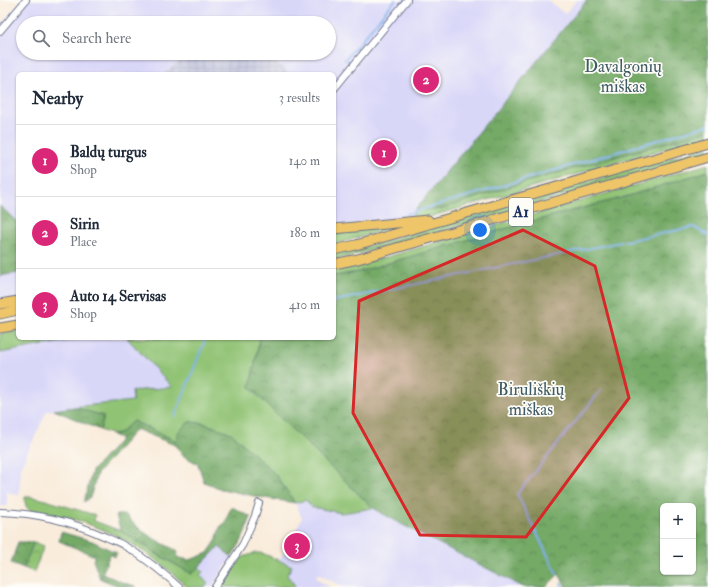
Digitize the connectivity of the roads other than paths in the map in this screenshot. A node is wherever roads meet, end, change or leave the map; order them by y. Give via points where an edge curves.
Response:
1 (26, 0) edge
2 (407, 0) edge
3 (0, 31) edge
4 (336, 87) edge
5 (708, 143) edge
6 (708, 157) edge
7 (449, 218) junction
8 (336, 229) edge
9 (336, 250) edge
10 (336, 264) edge
11 (16, 301) edge
12 (0, 304) edge
13 (16, 310) edge
14 (0, 314) edge
15 (16, 325) edge
16 (0, 328) edge
17 (259, 503) dead end
18 (0, 512) edge
19 (179, 587) edge
20 (215, 587) edge

1 - 3 street
2 - 4 street
5 - 7 highway, A1
6 - 10 highway, A1
7 - 8 highway
7 - 9 highway, A1
11 - 12 highway
13 - 14 highway
15 - 16 highway
17 - 20 street via 243,544
18 - 19 street via 60,520 98,533 129,548

